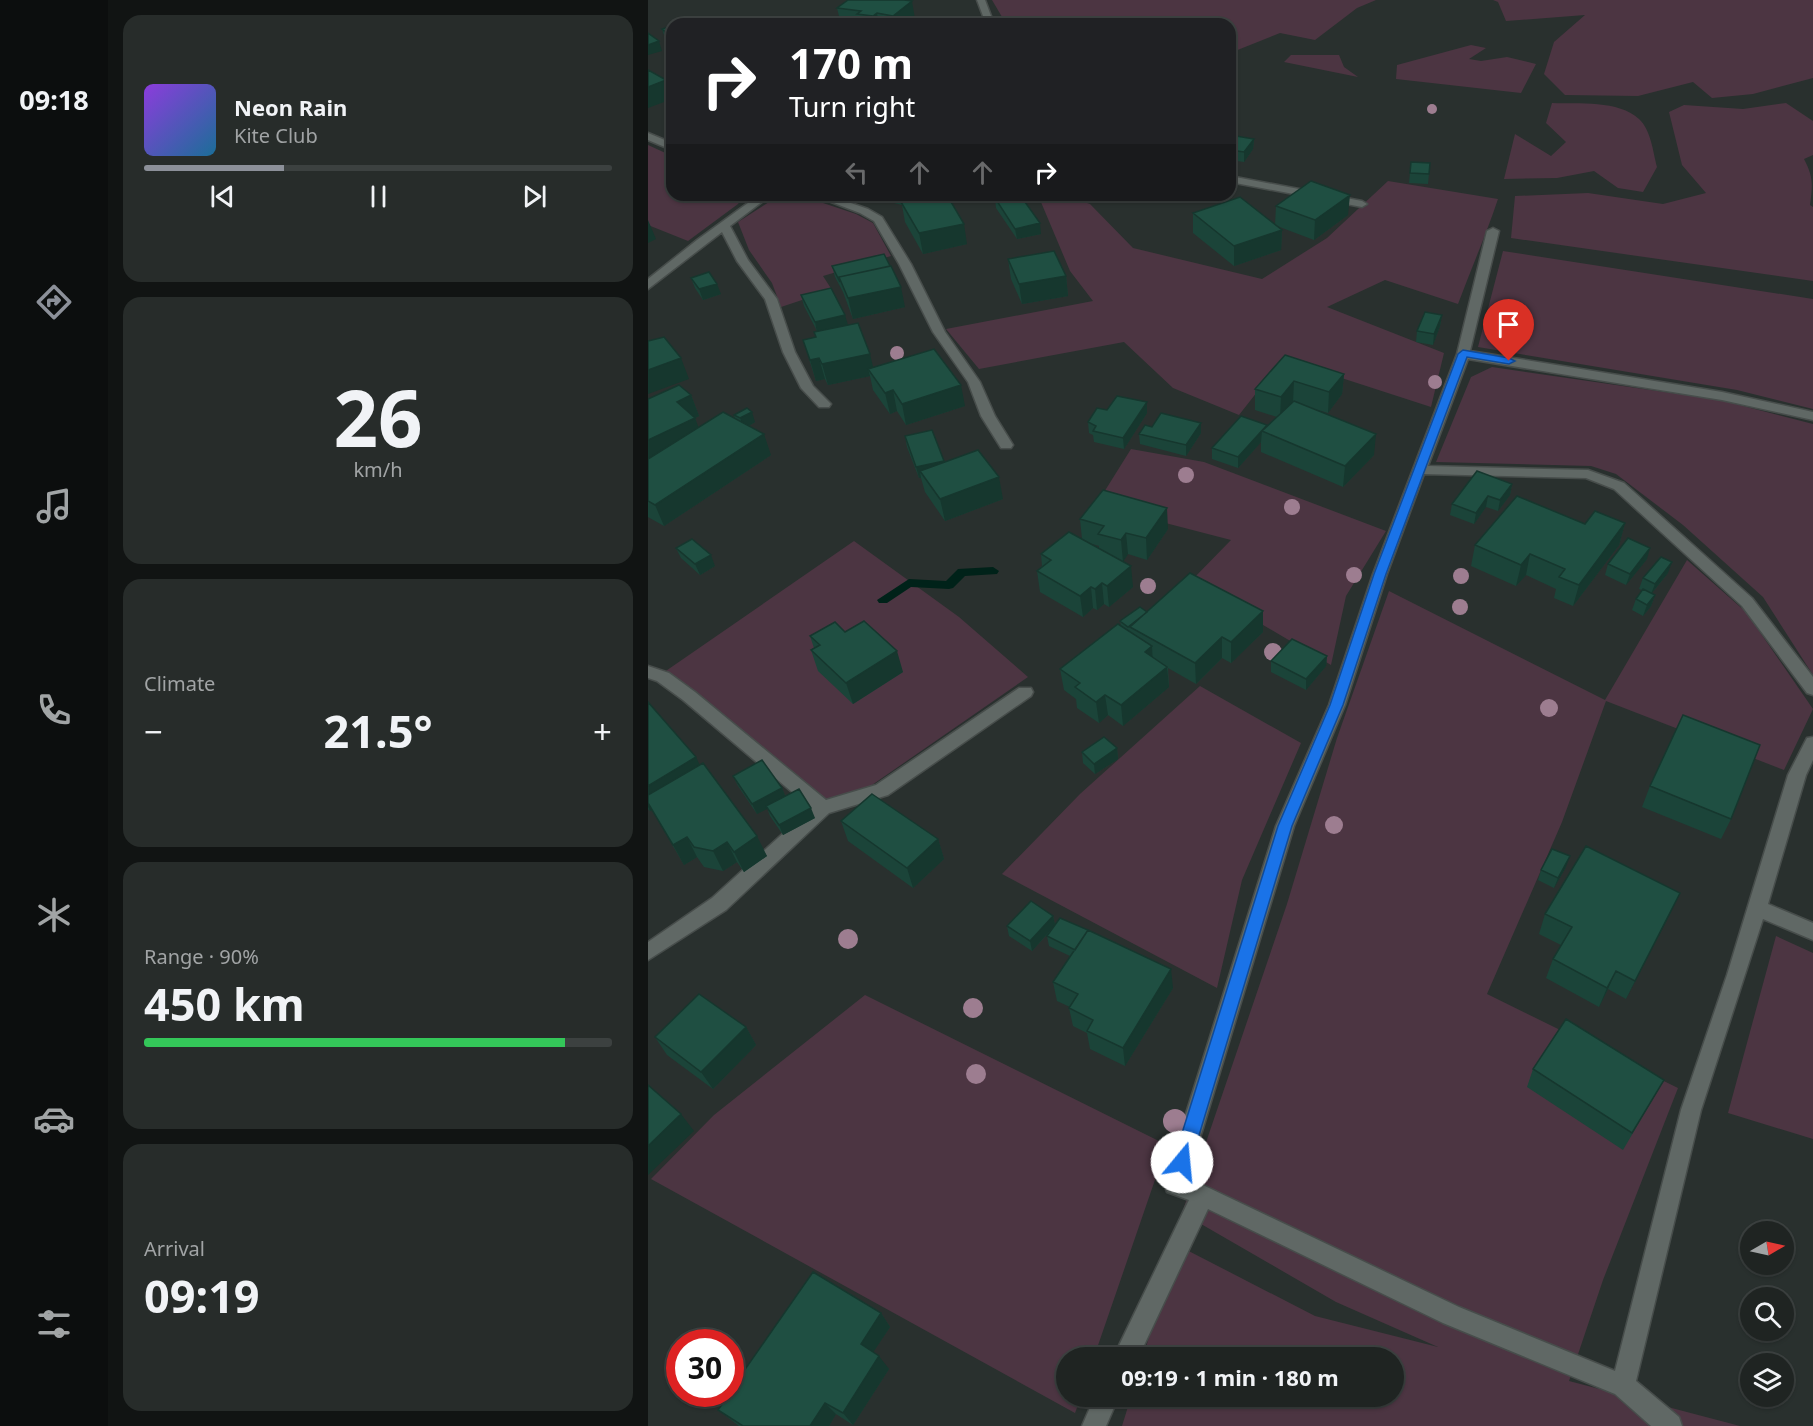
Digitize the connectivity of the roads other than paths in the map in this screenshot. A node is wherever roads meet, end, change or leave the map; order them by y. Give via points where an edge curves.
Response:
1 (981, 0) edge
2 (988, 18) edge
3 (648, 136) edge
4 (666, 144) edge
5 (1236, 180) edge
6 (758, 201) edge
7 (835, 201) edge
8 (1362, 204) dead end
9 (724, 226) junction
10 (1493, 231) dead end
11 (648, 285) edge
12 (1463, 354) junction
13 (824, 404) dead end
14 (1813, 416) edge
15 (1006, 445) dead end
16 (1420, 470) junction
17 (648, 672) edge
18 (1813, 689) edge
19 (1025, 692) dead end
20 (1813, 743) edge
21 (823, 808) junction
22 (1756, 907) junction
23 (1813, 932) edge
24 (648, 952) edge
25 (1203, 1195) junction
26 (1130, 1347) edge
27 (1623, 1386) junction
28 (1102, 1407) edge
29 (1094, 1426) edge
30 (1670, 1426) edge

1 - 2 street
3 - 4 street
5 - 8 street
6 - 9 street
7 - 15 street via 878,219 939,332 974,382
9 - 11 street
9 - 13 street via 771,299 789,352 807,388
10 - 12 street
12 - 14 street via 1722,396
12 - 16 street
16 - 18 street via 1588,474 1619,486 1747,602
16 - 25 street via 1380,574 1337,705 1285,826 1175,1184
17 - 21 street via 663,677 689,696
19 - 21 street via 882,790
20 - 22 street via 1797,775
21 - 24 street via 719,904
22 - 23 street
22 - 27 street via 1691,1110
25 - 26 street
25 - 27 street via 1451,1316
27 - 30 street
28 - 29 street

